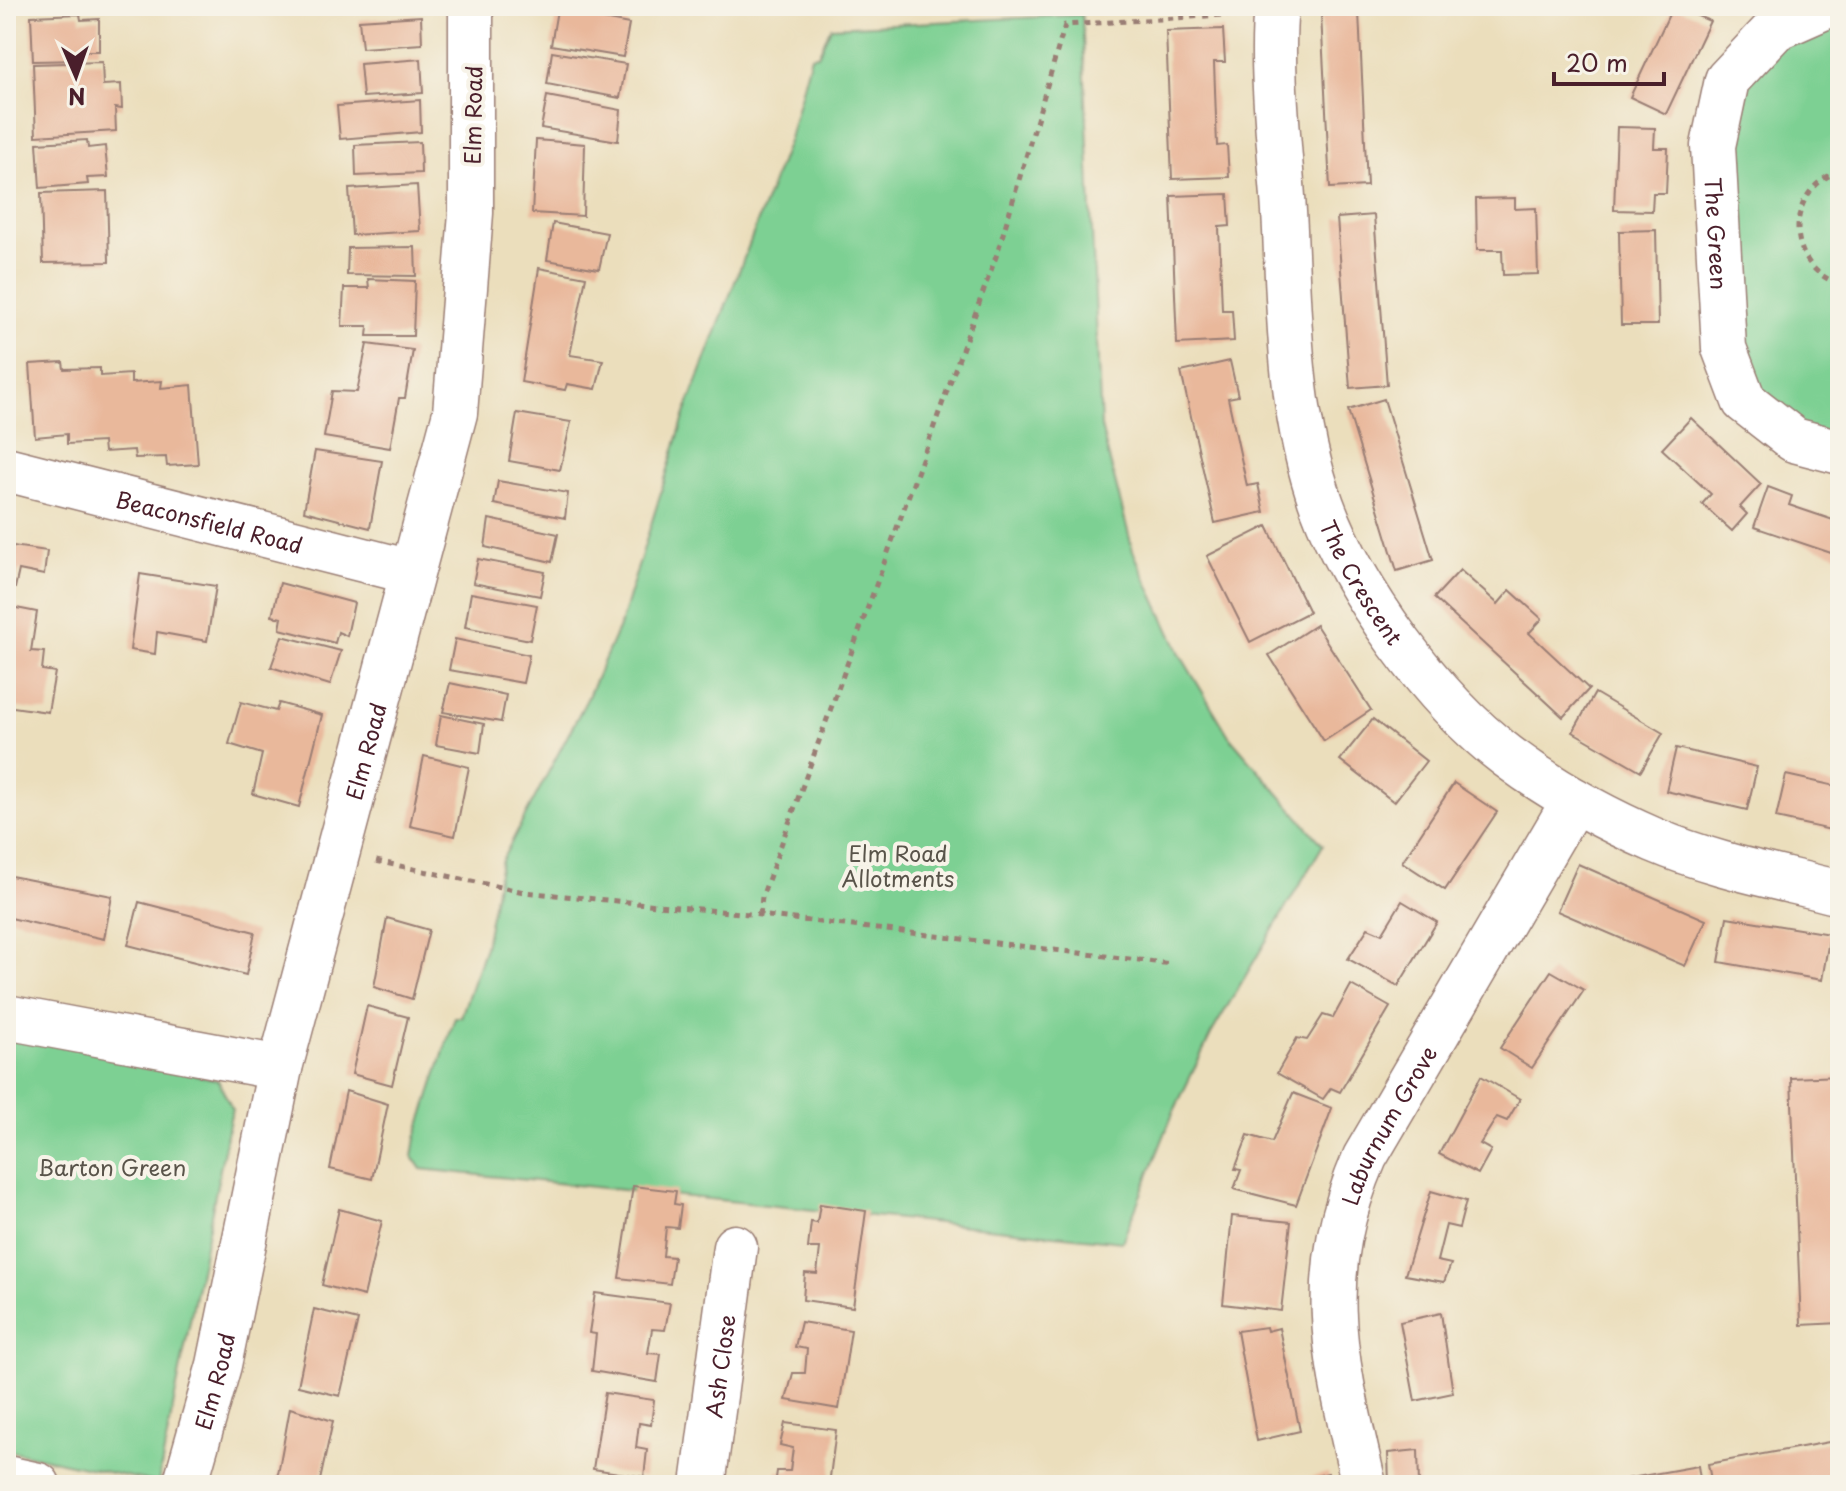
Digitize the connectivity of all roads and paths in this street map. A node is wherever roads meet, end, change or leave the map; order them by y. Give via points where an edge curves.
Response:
1 (471, 6) edge
2 (1827, 6) edge
3 (1276, 11) edge
4 (1840, 171) edge
5 (1840, 284) edge
6 (1840, 452) edge
7 (6, 469) edge
8 (411, 572) junction
9 (1574, 800) junction
10 (337, 847) junction
11 (1840, 893) edge
12 (760, 915) junction
13 (1172, 964) dead end
14 (6, 1017) edge
15 (280, 1068) junction
16 (735, 1247) dead end
17 (6, 1478) edge
18 (38, 1485) edge
19 (185, 1485) edge
20 (703, 1485) edge
21 (1364, 1485) edge

1 - 8 street, Elm Road via 471,213 461,364 455,413
2 - 6 street, The Green via 1775,29 1727,80 1713,146 1724,348 1744,401 1794,440
3 - 9 street, The Crescent via 1293,378 1322,505 1375,606 1416,663 1506,755
3 - 12 path via 1065,25 997,254 762,897
4 - 5 path via 1808,191 1799,209 1798,235 1806,258 1822,276
7 - 8 street, Beaconsfield Road
8 - 10 street, Elm Road
9 - 11 street, The Crescent via 1654,841
9 - 21 street, Laburnum Grove via 1424,1053 1347,1199 1336,1247 1332,1321
10 - 12 path via 374,861 524,892
10 - 15 street, Elm Road
12 - 13 path
14 - 15 street
15 - 19 street, Elm Road via 219,1365
16 - 20 street, Ash Close
17 - 18 street

